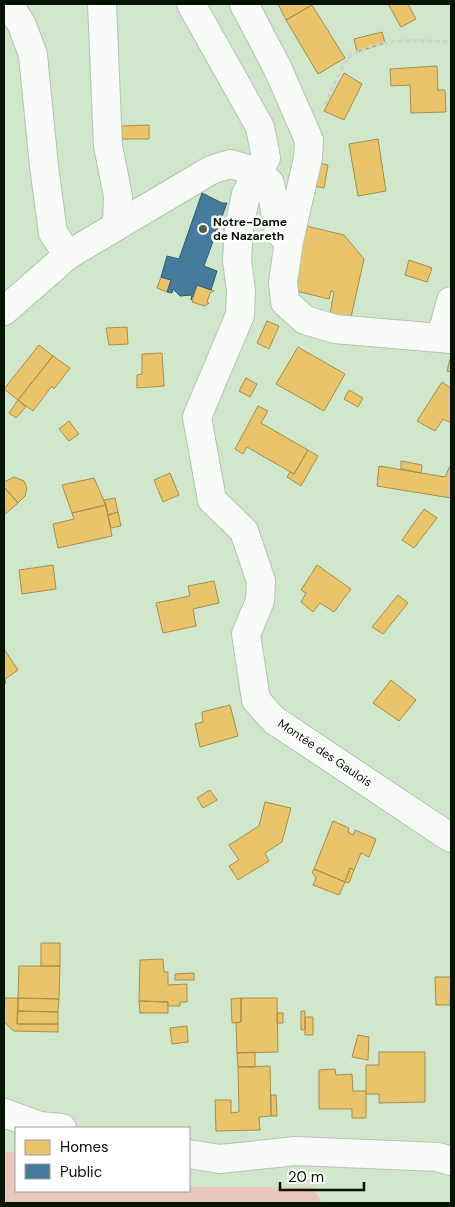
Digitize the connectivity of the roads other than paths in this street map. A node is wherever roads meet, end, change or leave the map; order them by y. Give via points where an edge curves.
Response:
1 (9, 4) edge
2 (102, 4) edge
3 (191, 4) edge
4 (225, 4) edge
5 (244, 4) edge
6 (306, 134) junction
7 (258, 172) junction
8 (117, 224) junction
9 (289, 240) junction
10 (68, 255) junction
11 (451, 301) edge
12 (5, 312) edge
13 (446, 339) edge
14 (451, 838) edge
15 (4, 1113) edge
16 (51, 1127) edge
17 (190, 1154) edge
18 (451, 1161) edge

1 - 10 street via 22,25 33,55 53,233
2 - 8 street via 108,146 118,196
3 - 7 street via 260,127 266,158
4 - 6 street via 271,92
5 - 6 street via 277,67
6 - 9 street via 308,158
7 - 8 street via 230,164 211,170
7 - 9 street via 270,183 279,232
7 - 14 street, Montée des Gaulois via 246,194 239,227 240,315 197,417 212,500 244,530 261,581 260,601 246,634 256,700 274,720
8 - 10 street
9 - 13 street via 283,298 305,320 336,329
10 - 12 street
11 - 13 street
15 - 16 street
17 - 18 street via 220,1159 296,1151 438,1157

